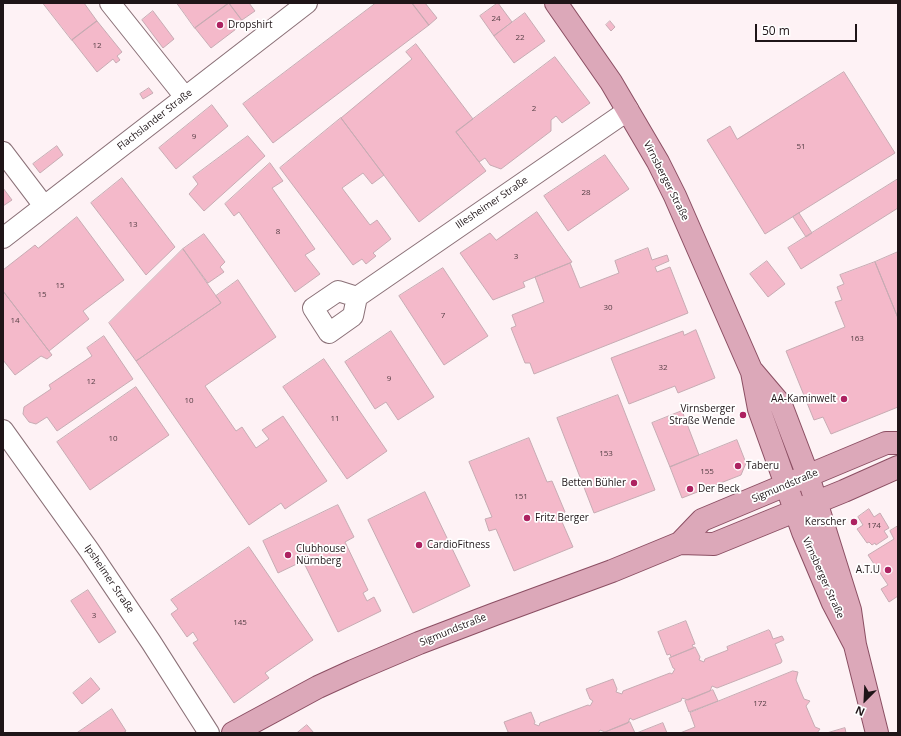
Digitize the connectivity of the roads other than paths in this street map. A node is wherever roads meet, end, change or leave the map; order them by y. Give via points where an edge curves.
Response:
1 (110, 3) edge
2 (307, 3) edge
3 (556, 3) edge
4 (185, 97) junction
5 (628, 110) junction
6 (3, 152) edge
7 (44, 206) junction
8 (3, 238) edge
9 (356, 297) dead end
10 (752, 372) junction
11 (3, 430) edge
12 (898, 444) edge
13 (898, 467) edge
14 (808, 476) junction
15 (786, 485) junction
16 (817, 502) junction
17 (796, 511) junction
18 (680, 543) junction
19 (855, 645) junction
20 (209, 733) edge
21 (233, 733) edge
22 (877, 733) edge

1 - 4 street
2 - 4 street, Flachslander Straße
3 - 5 main road, Virnsberger Straße
4 - 7 street, Flachslander Straße
5 - 9 street, Illesheimer Straße
5 - 10 main road, Virnsberger Straße via 675,196
6 - 7 street
7 - 8 street, Flachslander Straße
10 - 14 main road, Virnsberger Straße via 781,405
10 - 15 main road, Virnsberger Straße via 758,409
11 - 20 street, Ipsheimer Straße via 94,556
12 - 14 main road, Sigmundstraße via 886,443
13 - 16 main road, Sigmundstraße
14 - 15 main road, Sigmundstraße
14 - 16 main road, Virnsberger Straße
15 - 17 main road, Virnsberger Straße
15 - 18 main road, Sigmundstraße via 702,520
16 - 17 main road, Sigmundstraße
16 - 19 main road, Virnsberger Straße via 850,610
17 - 18 main road, Sigmundstraße via 714,544
17 - 19 main road, Virnsberger Straße via 833,603
18 - 21 main road, Sigmundstraße via 359,668 306,693
19 - 22 main road, Virnsberger Straße

